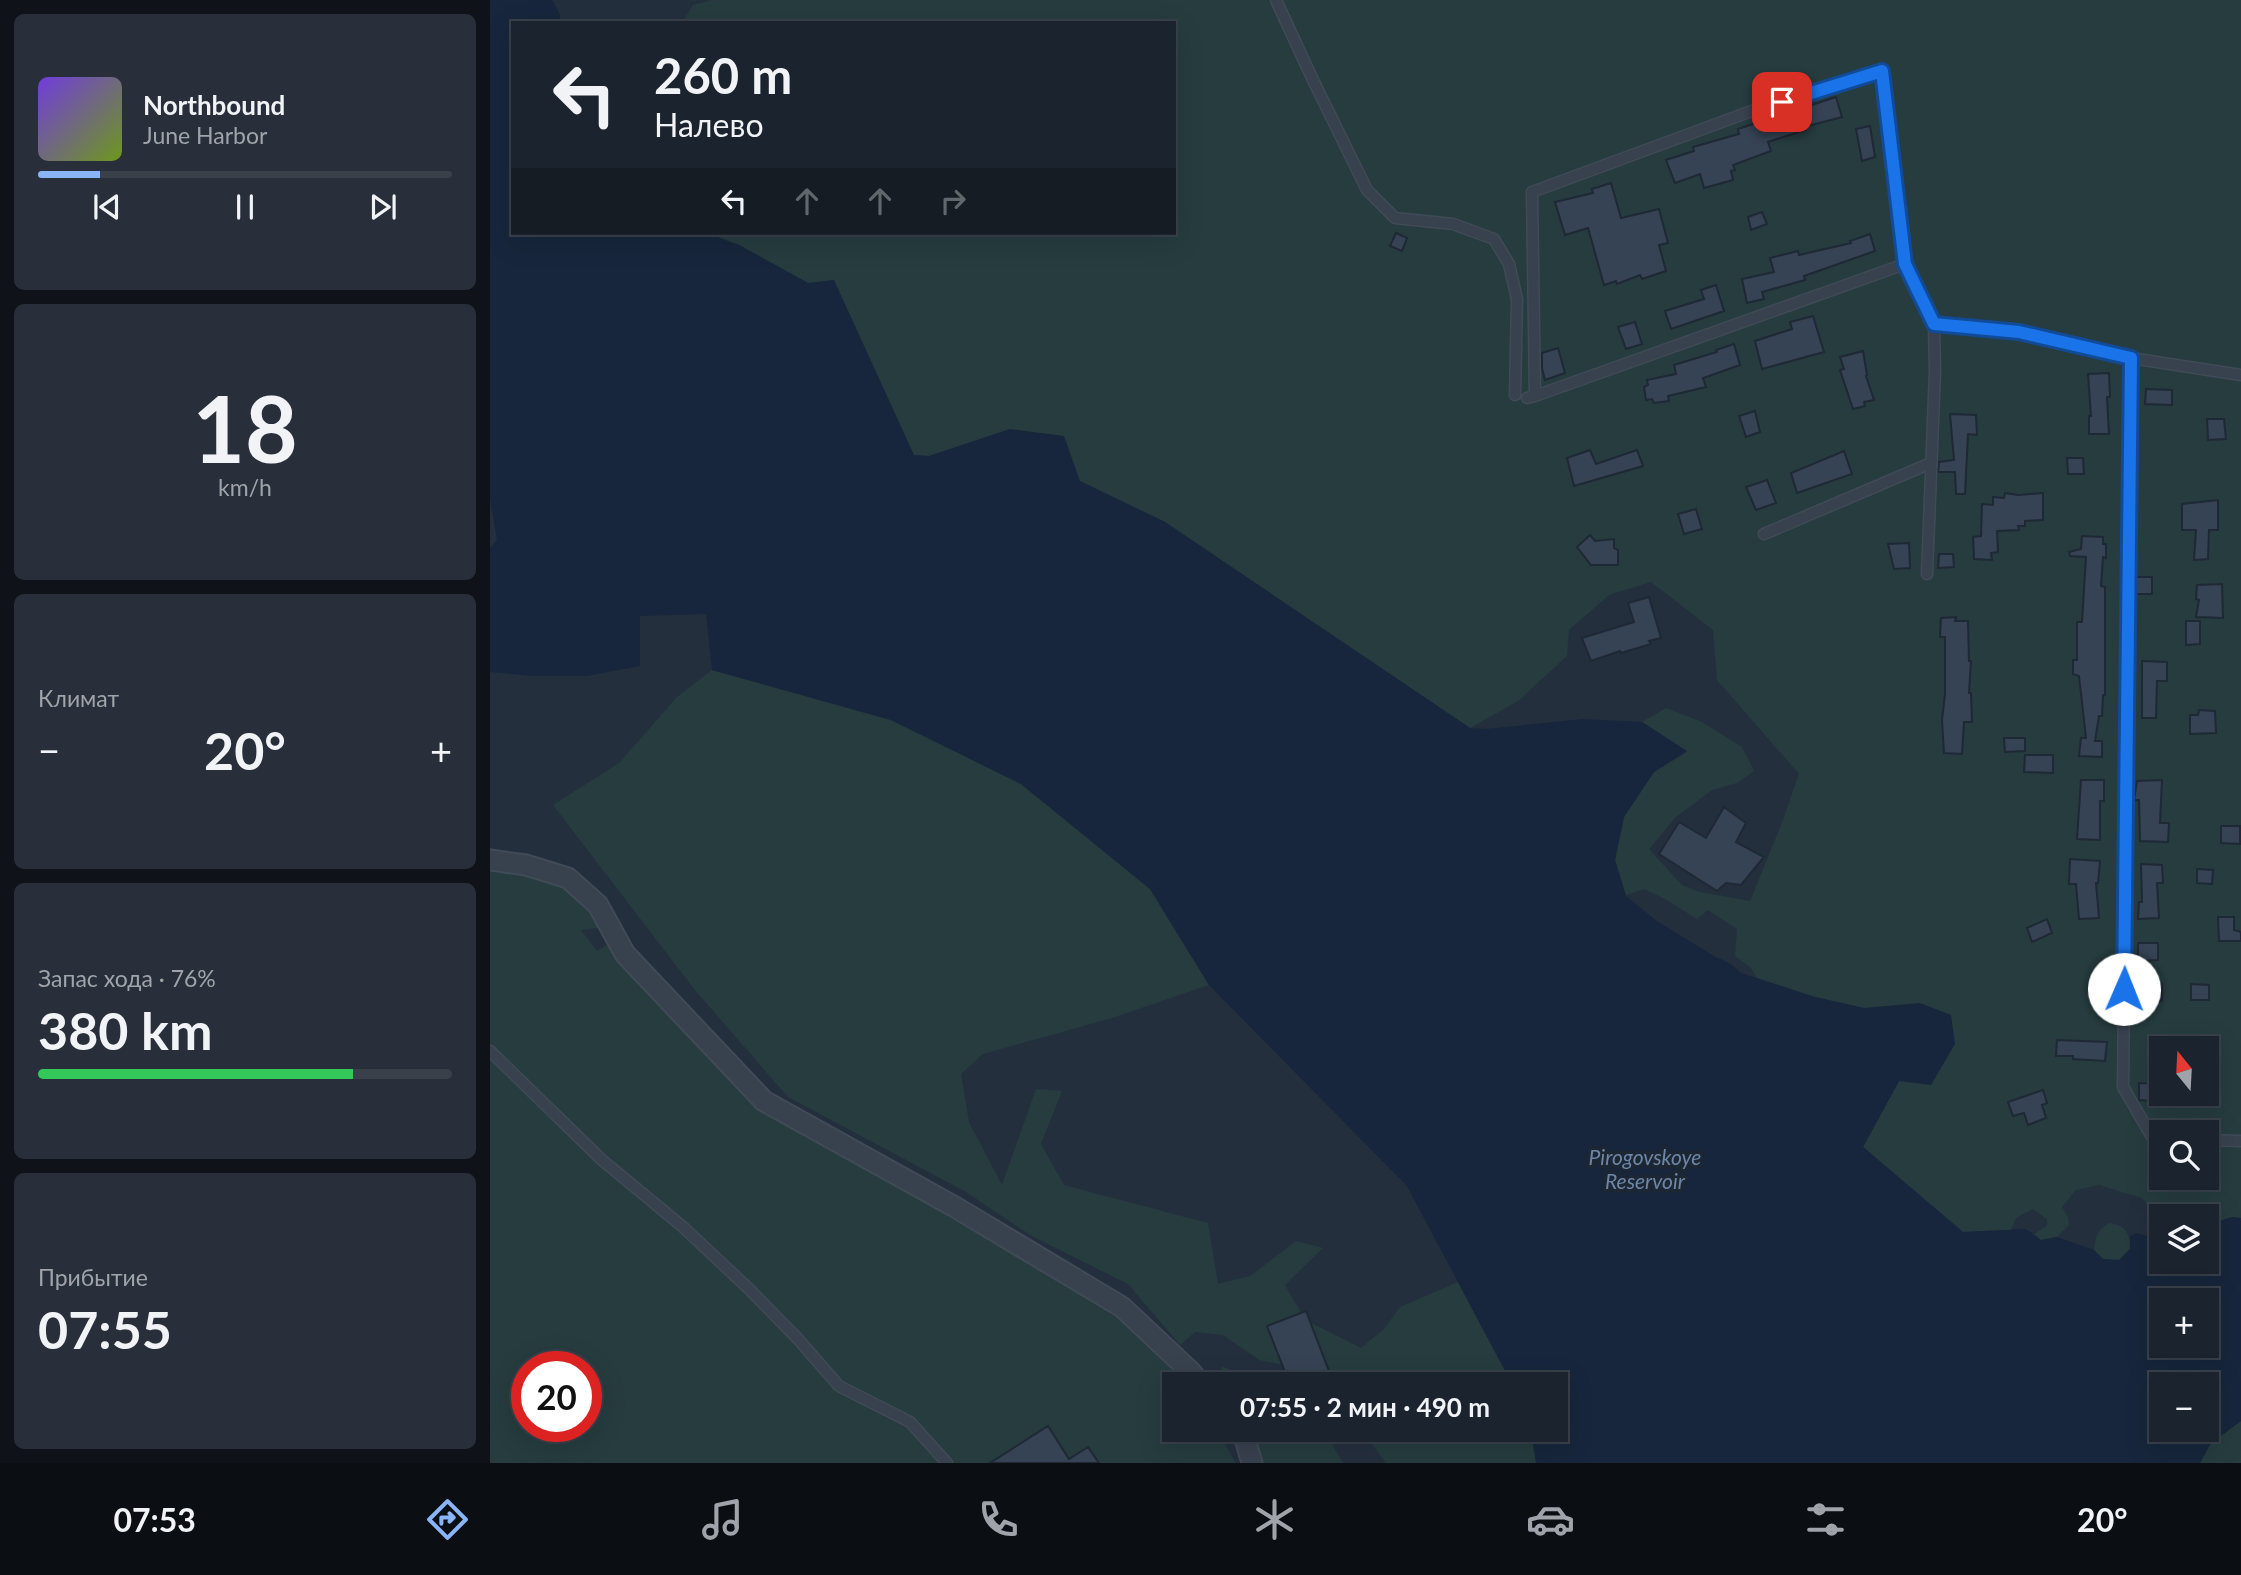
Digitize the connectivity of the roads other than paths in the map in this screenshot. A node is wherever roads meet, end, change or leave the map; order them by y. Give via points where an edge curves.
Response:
1 (1276, 0) edge
2 (1905, 264) junction
3 (1934, 324) junction
4 (2131, 358) junction
5 (2241, 375) edge
6 (1515, 395) dead end
7 (1931, 463) junction
8 (1765, 534) dead end
9 (1927, 574) dead end
10 (490, 860) edge
11 (490, 1051) edge
12 (2149, 1132) edge
13 (2219, 1140) edge
14 (2241, 1141) edge
15 (1191, 1372) edge
16 (1246, 1442) edge
17 (947, 1463) edge
18 (1252, 1463) edge

1 - 6 lane via 1367,190 1395,218 1453,224 1494,239 1509,264 1517,299
2 - 2 lane via 1531,397 1532,192 1757,109 1882,71
2 - 3 lane
3 - 4 lane via 2019,332
3 - 7 lane
4 - 5 lane
4 - 12 lane via 2123,1087
7 - 8 lane
7 - 9 lane
10 - 15 street via 568,878 598,905 625,954 764,1101 1122,1307
11 - 17 lane via 602,1160 748,1288 839,1386 911,1422
13 - 14 lane
16 - 18 street

